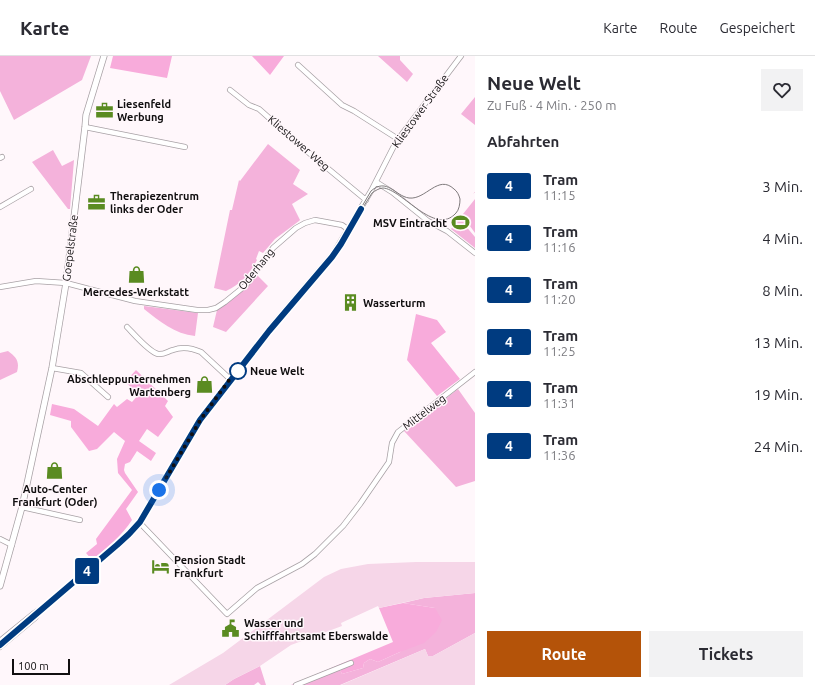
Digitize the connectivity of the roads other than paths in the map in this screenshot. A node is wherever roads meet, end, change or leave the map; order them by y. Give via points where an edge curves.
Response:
1 (104, 56) edge
2 (461, 56) edge
3 (298, 65) dead end
4 (230, 90) dead end
5 (84, 127) junction
6 (398, 139) junction
7 (186, 147) dead end
8 (376, 182) junction
9 (31, 189) dead end
10 (366, 200) junction
11 (0, 207) edge
12 (348, 230) junction
13 (475, 253) edge
14 (66, 283) junction
15 (0, 287) edge
16 (127, 327) dead end
17 (52, 368) junction
18 (475, 372) edge
19 (230, 379) junction
20 (108, 397) dead end
21 (22, 507) junction
22 (80, 520) dead end
23 (139, 522) junction
24 (0, 539) edge
25 (12, 545) junction
26 (0, 586) edge
27 (42, 608) junction
28 (0, 641) edge
29 (0, 647) edge
30 (351, 663) dead end
31 (296, 685) edge

1 - 5 street, Goepelstraße
2 - 6 street, Kliestower Straße
3 - 6 street via 342,105
4 - 10 street, Kliestower Weg via 259,109
5 - 7 street
5 - 14 street, Goepelstraße
6 - 8 street, Kliestower Straße
8 - 10 street, Kliestower Straße
8 - 13 street
9 - 11 street
10 - 12 street, Kliestower Straße
12 - 14 street, Oderhang via 342,225 315,220 300,226 273,248 246,285 216,308 208,310 135,301
12 - 19 street, Kliestower Straße via 319,272
14 - 15 street, Oderhang via 29,282
14 - 17 street, Goepelstraße
16 - 19 street via 156,353 165,353 182,347 201,352
17 - 20 street via 81,373
17 - 21 street, Goepelstraße
18 - 23 street, Mittelweg via 398,432 392,443 389,462 343,526 315,554 302,564 257,588 227,614
19 - 23 street, Kliestower Straße via 201,419
21 - 22 street
21 - 25 street, Goepelstraße
23 - 27 street, Kliestower Straße via 129,534
24 - 25 street
25 - 26 street, Goepelstraße
27 - 28 street
27 - 29 street via 35,618
30 - 31 street

